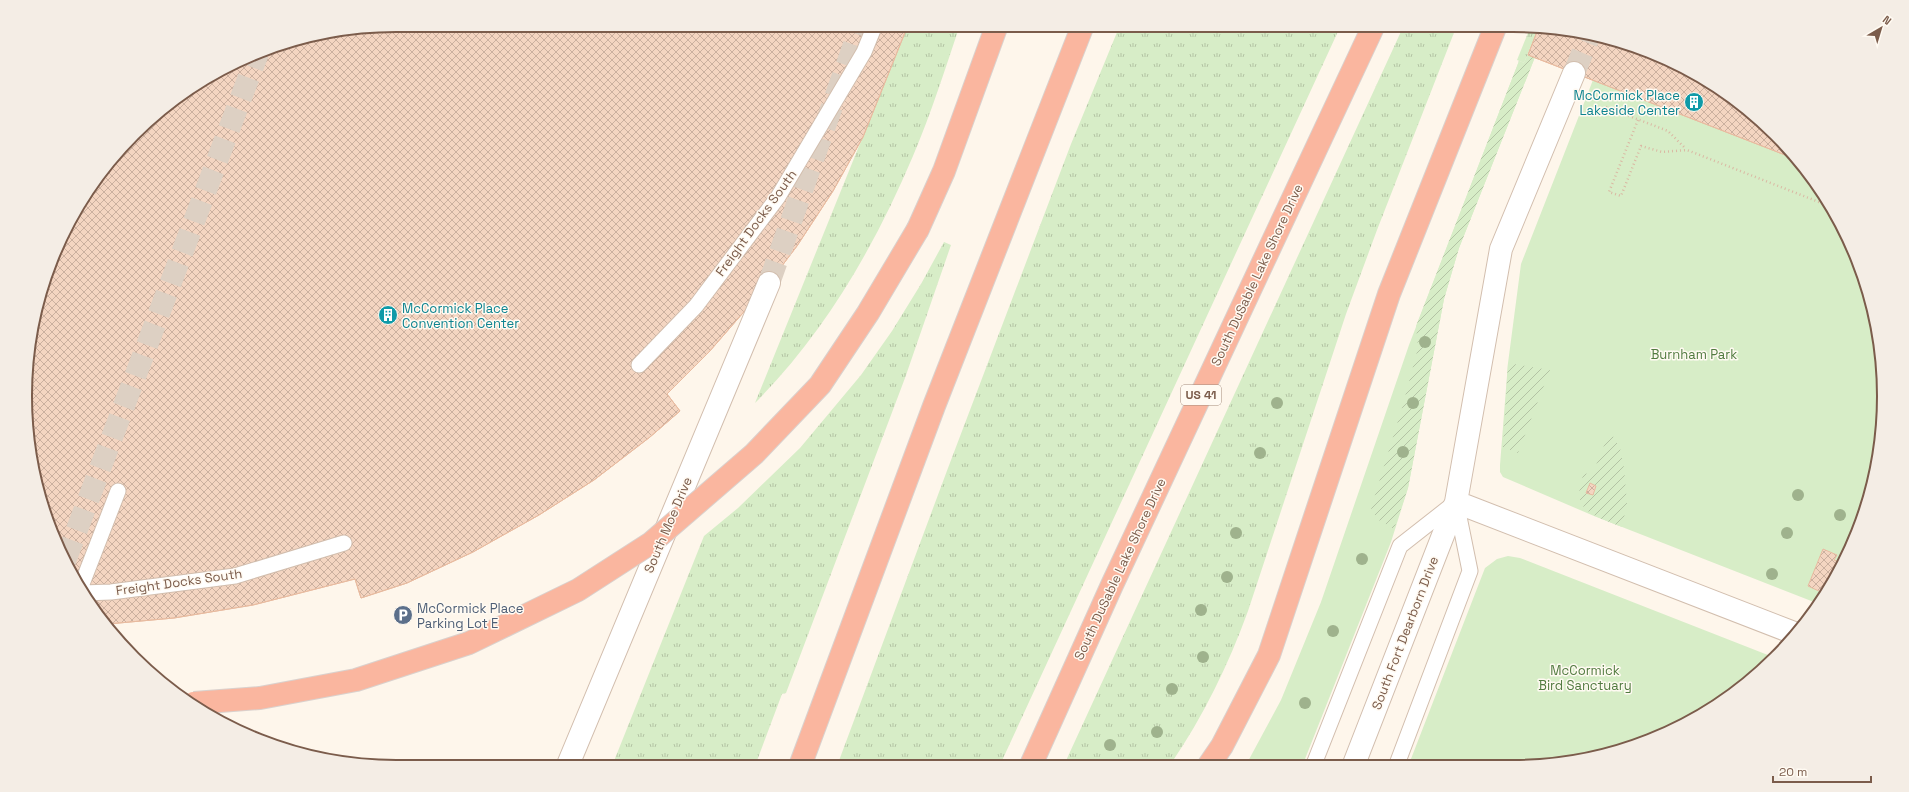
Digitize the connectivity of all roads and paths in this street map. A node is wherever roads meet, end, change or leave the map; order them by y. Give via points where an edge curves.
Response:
1 (872, 32) edge
2 (994, 32) edge
3 (1080, 32) edge
4 (1371, 32) edge
5 (1493, 32) edge
6 (1574, 73) tunnel mouth
7 (1606, 107) dead end
8 (1638, 120) junction
9 (1687, 150) junction
10 (1821, 203) edge
11 (768, 283) tunnel mouth
12 (639, 364) dead end
13 (118, 491) dead end
14 (1456, 502) junction
15 (344, 543) dead end
16 (83, 581) edge
17 (90, 593) edge
18 (1791, 632) edge
19 (200, 703) edge
20 (569, 760) edge
21 (802, 760) edge
22 (1033, 760) edge
23 (1212, 760) edge
24 (1316, 760) edge
25 (1356, 760) edge
26 (1399, 760) edge

1 - 12 lane, Freight Docks South via 864,52 778,197 696,306
2 - 19 highway, bridge via 944,171 918,229 868,313 820,385 754,454 651,543 578,590 469,643 356,680 260,698
3 - 21 highway via 934,406
4 - 22 highway, South DuSable Lake Shore Drive / US 41 via 1112,584
5 - 23 highway via 1389,294 1269,655
6 - 14 street, South Fort Dearborn Drive via 1501,249
7 - 8 path
8 - 9 path via 1668,131
8 - 9 path via 1609,192 1621,196 1641,146 1662,152
9 - 10 path
11 - 20 street, South Moe Drive
13 - 16 lane
14 - 18 street
14 - 24 lane via 1400,546
14 - 25 street, South Fort Dearborn Drive
14 - 26 lane via 1470,571
15 - 17 lane, Freight Docks South via 235,576

